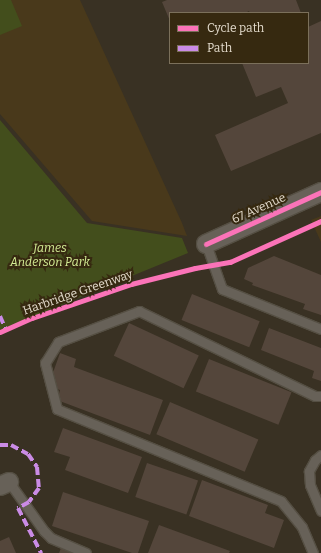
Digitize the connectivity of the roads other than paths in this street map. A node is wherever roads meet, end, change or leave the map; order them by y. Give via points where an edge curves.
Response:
1 (321, 192) edge
2 (206, 244) joint
3 (321, 329) edge
4 (321, 396) edge
5 (321, 454) edge
6 (4, 484) edge
7 (321, 511) edge
8 (86, 553) edge
9 (313, 553) edge

1 - 2 street, 67 Avenue
2 - 3 lane via 222,289
4 - 9 lane via 315,396 139,311 58,342 45,363 57,408 281,501 302,527
5 - 7 lane via 309,471 310,485
6 - 8 lane via 50,538

